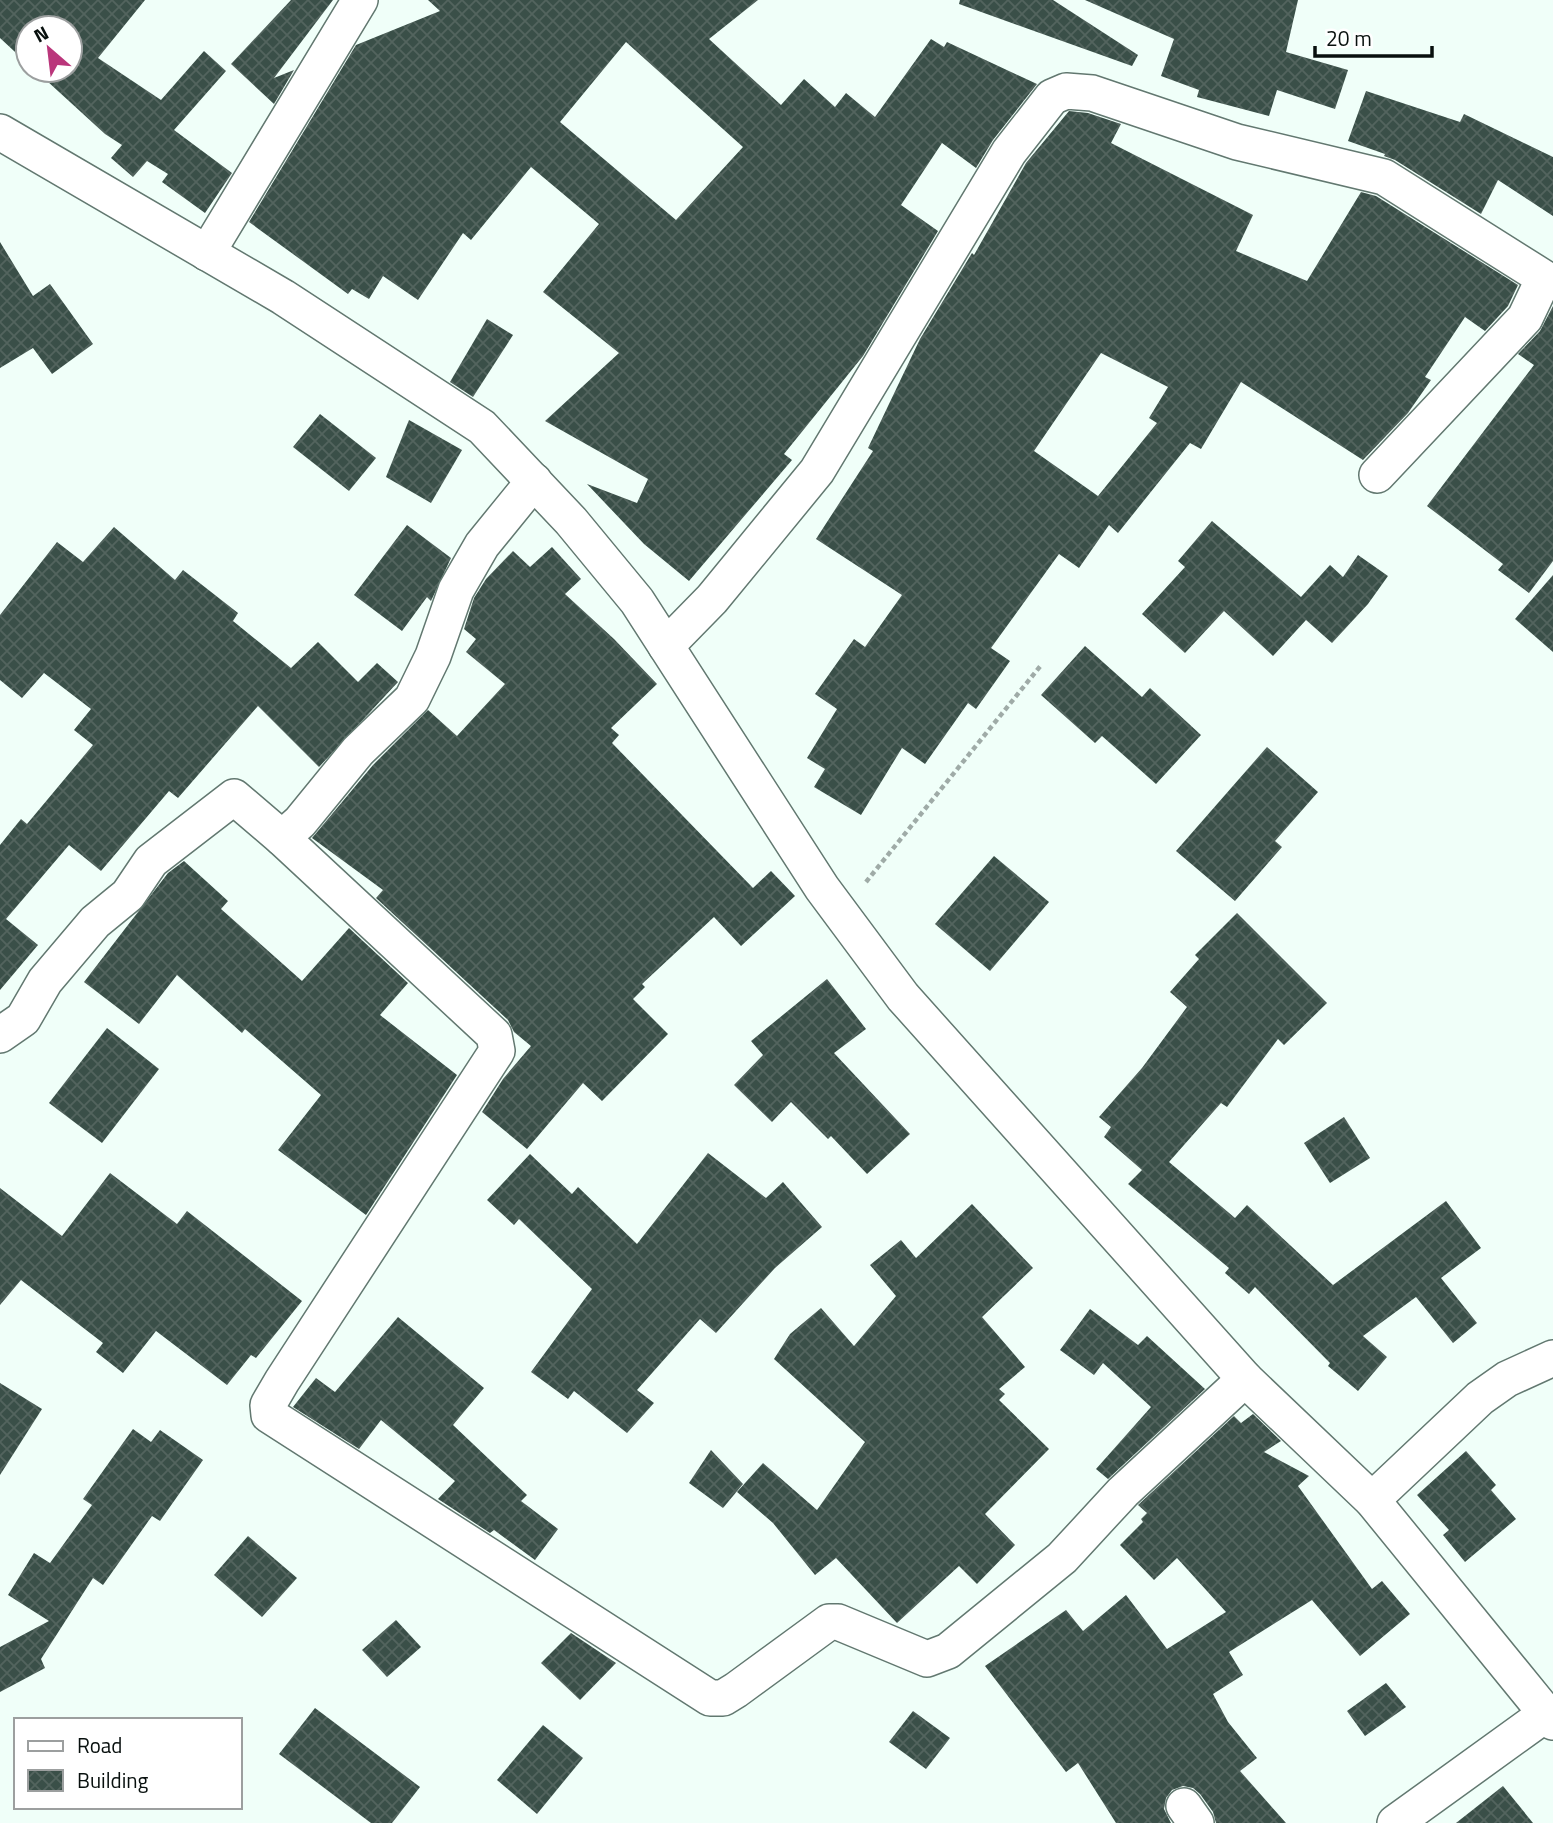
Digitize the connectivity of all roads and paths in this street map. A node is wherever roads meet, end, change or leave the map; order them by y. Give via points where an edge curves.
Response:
1 (360, 0) edge
2 (0, 132) edge
3 (206, 253) junction
4 (1377, 475) dead end
5 (534, 481) junction
6 (667, 646) junction
7 (1042, 664) dead end
8 (282, 838) junction
9 (840, 913) junction
10 (0, 1035) edge
11 (1553, 1359) edge
12 (1245, 1379) junction
13 (1372, 1500) junction
14 (1549, 1718) edge
15 (1395, 1823) edge

1 - 3 street
2 - 3 street
3 - 5 street via 482,427
4 - 6 street via 1525,318 1544,278 1384,177 1237,142 1092,93 1066,92 1052,97 1009,152 817,471 712,600
5 - 6 street via 637,601
5 - 8 street via 482,545 456,590 412,699 358,751
6 - 9 street
7 - 9 path
8 - 10 street via 234,797 151,861 128,895 95,922 45,981 23,1019
8 - 12 street via 498,1042 497,1051 282,1381 268,1405 269,1415 710,1698 723,1698 736,1690 829,1622 927,1659 947,1651 1062,1558 1123,1492
9 - 12 street via 903,997
11 - 13 street via 1507,1379 1480,1398
12 - 13 street
13 - 14 street
14 - 15 street

